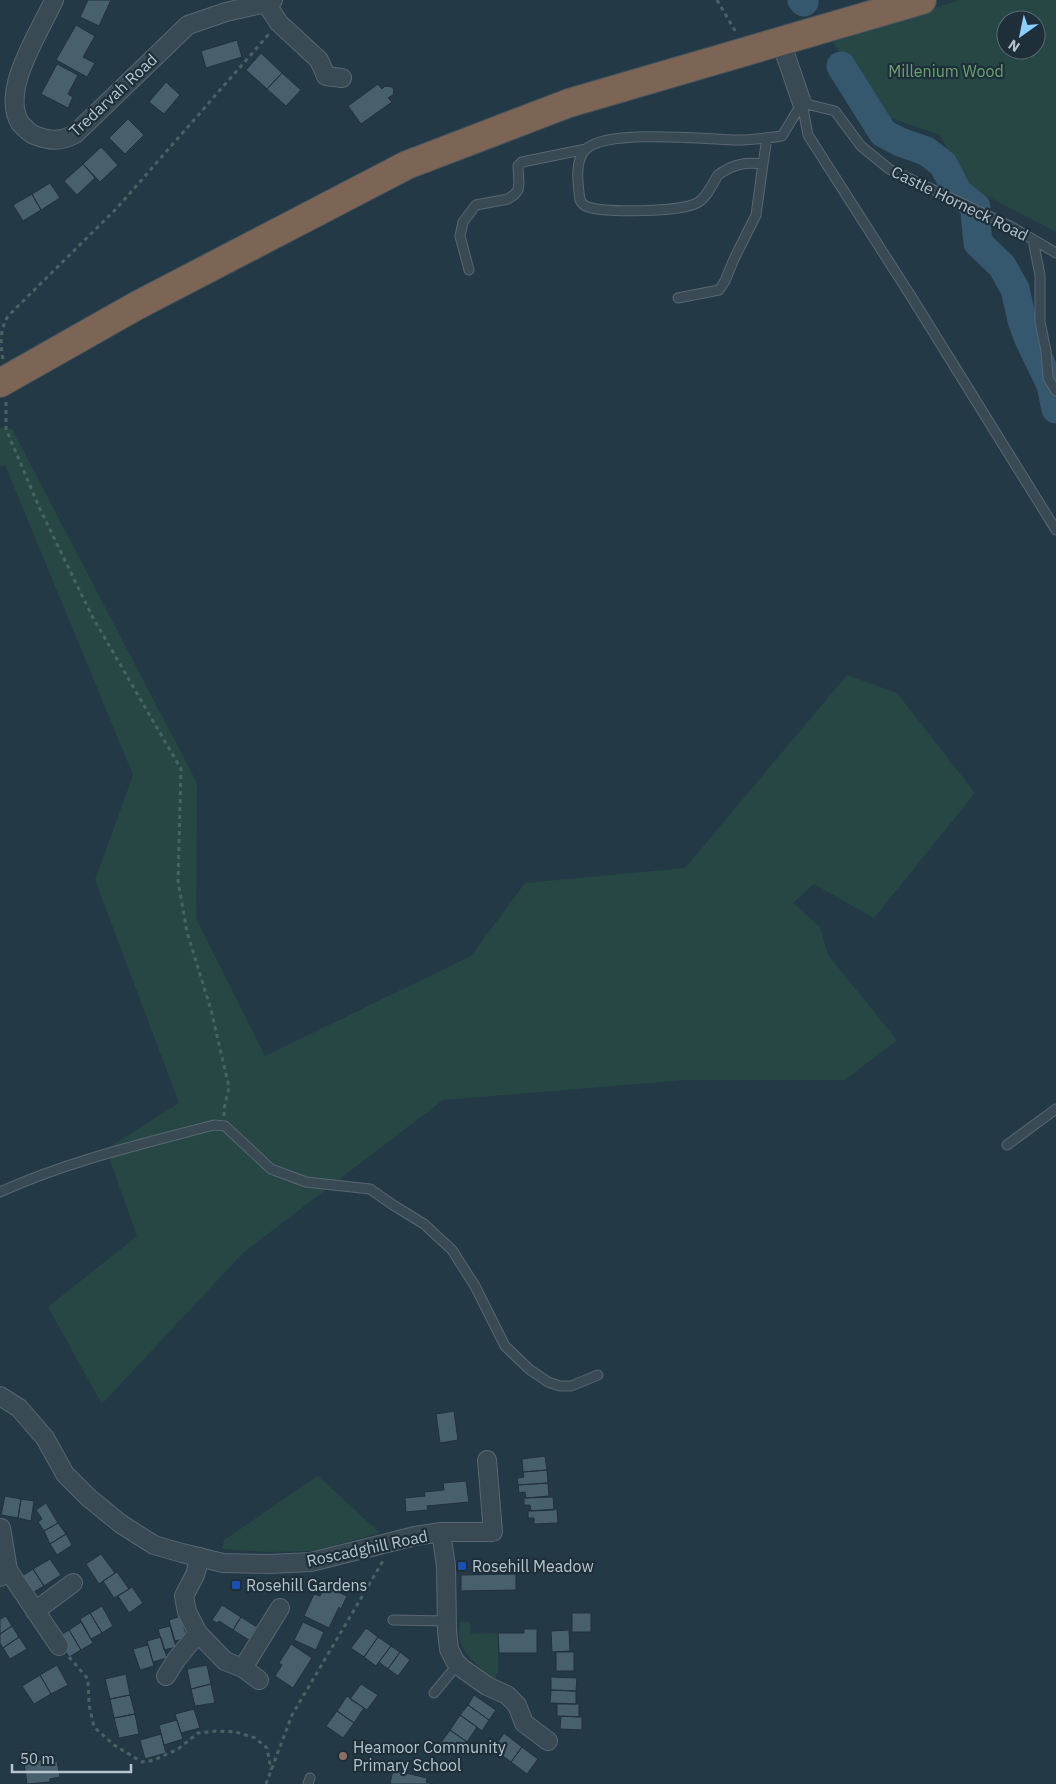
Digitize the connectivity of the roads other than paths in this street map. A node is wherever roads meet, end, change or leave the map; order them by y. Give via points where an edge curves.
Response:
1 (54, 0) edge
2 (922, 0) edge
3 (270, 2) edge
4 (781, 42) junction
5 (342, 78) dead end
6 (802, 103) junction
7 (767, 138) junction
8 (586, 149) junction
9 (763, 164) junction
10 (1033, 240) junction
11 (1056, 253) edge
12 (469, 270) dead end
13 (678, 298) dead end
14 (3, 381) edge
15 (1056, 391) edge
16 (1056, 530) edge
17 (1056, 1109) edge
18 (1007, 1145) dead end
19 (0, 1192) edge
20 (598, 1375) dead end
21 (0, 1396) edge
22 (487, 1460) dead end
23 (1, 1528) edge
24 (440, 1532) junction
25 (200, 1558) junction
26 (4, 1573) edge
27 (73, 1583) dead end
28 (280, 1608) dead end
29 (35, 1611) junction
30 (393, 1620) dead end
31 (447, 1621) junction
32 (198, 1633) junction
33 (59, 1646) road end
34 (458, 1664) junction
35 (243, 1668) junction
36 (166, 1676) dead end
37 (259, 1680) dead end
38 (434, 1693) dead end
39 (548, 1741) dead end

1 - 3 street, Tredarvah Road via 17,70 10,93 14,116 28,132 56,140 74,134 188,25
2 - 4 highway
3 - 5 street via 279,23 319,60 326,76
4 - 6 street
4 - 14 highway via 569,104 407,165 136,306
6 - 7 lane via 782,136
6 - 10 lane, Castle Horneck Road via 835,111 861,146 889,169
6 - 16 lane via 808,135
7 - 8 lane via 628,137 597,142
7 - 9 lane
8 - 9 lane via 579,160 579,193 582,204 595,209 658,211 692,205 704,197 718,175 726,170 746,162
8 - 12 lane via 522,162 518,166 519,183 515,194 508,199 481,203 471,210 463,222 460,236
9 - 13 lane via 756,215 725,282 719,290
10 - 11 lane, Castle Horneck Road
10 - 15 lane via 1040,274 1040,322 1048,378
17 - 18 lane
19 - 20 lane via 34,1177 138,1145 214,1125 225,1126 271,1168 306,1182 370,1189 424,1224 452,1250 506,1346 529,1370 560,1386 571,1386
21 - 25 street, Roscadghill Road via 19,1408 46,1438 65,1474 114,1519 154,1545
22 - 24 street, Roscadghill Road via 493,1532
23 - 26 street
24 - 25 street, Roscadghill Road via 311,1562 223,1563
24 - 31 street via 446,1566
25 - 32 street via 184,1596 187,1612
26 - 29 street
27 - 29 street
28 - 35 street
29 - 33 street
30 - 31 lane
31 - 34 street via 449,1649
32 - 35 street via 225,1661
32 - 36 street
34 - 38 lane
34 - 39 street via 487,1686 508,1695 517,1705 524,1723
35 - 37 street

